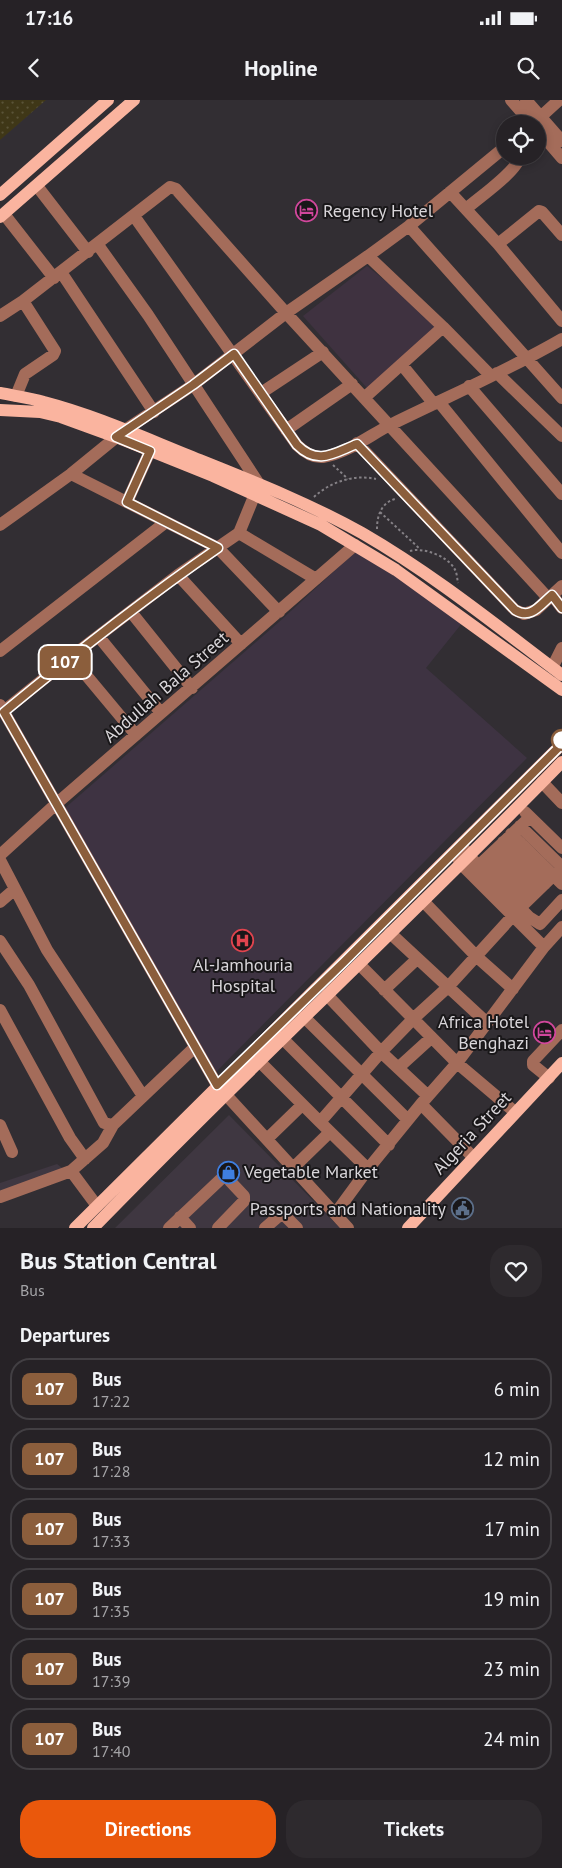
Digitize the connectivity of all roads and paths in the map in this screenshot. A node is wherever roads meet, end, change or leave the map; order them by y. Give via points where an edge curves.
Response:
1 (108, 100) edge
2 (134, 100) edge
3 (511, 100) edge
4 (526, 100) edge
5 (559, 100) edge
6 (528, 115) edge
7 (532, 115) edge
8 (542, 115) edge
9 (546, 129) edge
10 (546, 139) edge
11 (562, 141) edge
12 (496, 154) edge
13 (562, 158) edge
14 (516, 165) edge
15 (36, 186) junction
16 (450, 192) junction
17 (0, 195) edge
18 (466, 209) junction
19 (2, 216) edge
20 (134, 216) junction
21 (409, 226) junction
22 (562, 235) edge
23 (498, 244) junction
24 (93, 248) junction
25 (368, 256) junction
26 (58, 275) junction
27 (23, 301) junction
28 (286, 313) junction
29 (0, 316) edge
30 (562, 321) edge
31 (443, 327) junction
32 (562, 339) edge
33 (323, 352) junction
34 (234, 354) junction
35 (527, 359) junction
36 (402, 365) junction
37 (494, 374) junction
38 (352, 384) junction
39 (193, 385) junction
40 (469, 386) junction
41 (0, 393) edge
42 (261, 393) junction
43 (16, 396) junction
44 (364, 398) junction
45 (562, 398) edge
46 (437, 403) junction
47 (0, 410) edge
48 (154, 412) junction
49 (390, 425) junction
50 (286, 430) junction
51 (121, 433) junction
52 (562, 436) edge
53 (357, 444) junction
54 (150, 451) junction
55 (324, 457) junction
56 (71, 474) junction
57 (348, 479) junction
58 (397, 485) junction
59 (257, 489) junction
60 (562, 494) edge
61 (410, 498) junction
62 (127, 502) junction
63 (306, 505) junction
64 (380, 512) junction
65 (166, 522) junction
66 (0, 525) edge
67 (239, 533) junction
68 (378, 544) junction
69 (355, 545) junction
70 (218, 548) junction
71 (562, 553) edge
72 (178, 575) junction
73 (316, 579) junction
74 (562, 586) edge
75 (550, 597) junction
76 (460, 598) junction
77 (562, 608) edge
78 (131, 612) junction
79 (279, 612) junction
80 (99, 637) junction
81 (241, 644) junction
82 (562, 648) edge
83 (0, 651) edge
84 (71, 657) junction
85 (556, 668) edge
86 (548, 678) junction
87 (192, 688) junction
88 (562, 690) edge
89 (562, 698) edge
90 (2, 708) edge
91 (161, 713) junction
92 (136, 735) junction
93 (561, 744) edge
94 (562, 762) edge
95 (542, 782) junction
96 (562, 803) edge
97 (56, 804) junction
98 (519, 806) junction
99 (530, 817) junction
100 (562, 848) edge
101 (495, 850) junction
102 (462, 854) junction
103 (0, 855) edge
104 (2, 864) edge
105 (542, 888) edge
106 (15, 889) junction
107 (562, 900) edge
108 (0, 902) edge
109 (423, 902) junction
110 (562, 927) edge
111 (390, 933) junction
112 (0, 941) edge
113 (544, 947) junction
114 (477, 957) junction
115 (417, 959) junction
116 (359, 964) junction
117 (448, 987) junction
118 (513, 989) junction
119 (384, 990) junction
120 (327, 995) junction
121 (0, 1010) edge
122 (304, 1018) junction
123 (413, 1019) junction
124 (486, 1022) junction
125 (562, 1030) edge
126 (282, 1038) junction
127 (431, 1038) junction
128 (195, 1047) junction
129 (381, 1052) junction
130 (259, 1061) junction
131 (456, 1063) junction
132 (562, 1063) edge
133 (398, 1068) junction
134 (361, 1074) junction
135 (549, 1078) junction
136 (221, 1090) junction
137 (143, 1096) junction
138 (341, 1098) junction
139 (424, 1100) junction
140 (302, 1105) junction
141 (515, 1112) junction
142 (408, 1120) junction
143 (320, 1122) junction
144 (109, 1124) junction
145 (0, 1125) edge
146 (330, 1132) junction
147 (267, 1139) junction
148 (389, 1145) junction
149 (12, 1152) dead end
150 (473, 1157) junction
151 (85, 1159) junction
152 (293, 1168) junction
153 (368, 1169) junction
154 (71, 1172) junction
155 (0, 1197) edge
156 (97, 1206) junction
157 (335, 1214) junction
158 (180, 1217) junction
159 (226, 1225) edge
160 (75, 1228) edge
161 (93, 1228) edge
162 (169, 1228) edge
163 (190, 1228) edge
164 (265, 1228) edge
165 (297, 1228) edge
166 (348, 1228) edge
167 (408, 1228) edge

1 - 17 main road
2 - 15 main road
3 - 6 street
4 - 7 street
5 - 8 street
9 - 11 street
10 - 13 street
12 - 16 street
14 - 18 street
15 - 19 main road
15 - 24 street
16 - 18 street
16 - 21 street
18 - 23 street
19 - 26 street
20 - 24 street
20 - 28 street via 170,187 176,189
20 - 34 street
21 - 25 street
21 - 35 street
22 - 23 street via 539,211
23 - 30 street
24 - 26 street
24 - 39 street via 148,315
25 - 28 street
25 - 31 street
26 - 27 street
26 - 48 street
27 - 29 street
27 - 43 street via 55,351 53,356 25,374
28 - 33 street
28 - 34 street
31 - 36 street
31 - 37 street
32 - 35 street
33 - 38 street
33 - 42 street
34 - 39 street
34 - 42 street
35 - 37 street
35 - 45 street
36 - 44 street
36 - 46 street
37 - 40 street
37 - 52 street
38 - 44 street
38 - 50 street
39 - 48 street
39 - 59 street
40 - 46 street
40 - 60 street
41 - 43 main road
42 - 50 street
43 - 51 main road via 45,402
44 - 49 street
46 - 49 street
46 - 71 street
47 - 51 main road via 40,412
48 - 51 street
49 - 53 street
49 - 75 street
50 - 55 street via 304,452
51 - 54 main road
51 - 56 street
51 - 59 main road
53 - 55 street
53 - 58 street
54 - 59 main road
54 - 62 street
55 - 57 path
56 - 62 street
56 - 66 street
57 - 58 path via 371,478
57 - 63 path via 323,489
58 - 61 street
59 - 63 main road
59 - 67 street
59 - 69 main road
61 - 64 path via 392,500
61 - 75 street via 515,610 531,613
62 - 65 street
63 - 68 main road
64 - 68 path via 376,528
64 - 76 path via 420,550 452,565
65 - 70 street
65 - 83 street
67 - 70 street
67 - 73 street
68 - 76 main road
69 - 73 street, Abdullah Bala Street
69 - 86 main road via 396,570
70 - 72 street
70 - 79 street
72 - 78 street
72 - 81 street
73 - 79 street, Abdullah Bala Street
74 - 75 street
75 - 77 street
76 - 85 main road
78 - 80 street
78 - 87 street
79 - 81 street, Abdullah Bala Street
80 - 84 street
80 - 91 street
81 - 87 street, Abdullah Bala Street
82 - 85 street
84 - 90 street
84 - 92 street
86 - 88 main road
86 - 89 main road
87 - 91 street, Abdullah Bala Street
90 - 97 street
91 - 92 street, Abdullah Bala Street
92 - 97 street, Abdullah Bala Street
93 - 102 main road
94 - 95 main road
95 - 96 street
95 - 98 main road
97 - 103 street, Abdullah Bala Street
97 - 128 street
98 - 99 street
98 - 102 main road
99 - 100 street
99 - 101 street
101 - 102 street
101 - 105 street
101 - 105 street
101 - 105 street
101 - 105 street
102 - 109 main road
102 - 136 main road
104 - 106 street
105 - 107 street via 529,917 540,924
105 - 113 street
105 - 114 street
106 - 108 street
106 - 137 street via 47,950
109 - 111 main road
109 - 114 street
110 - 113 street
111 - 115 street
111 - 116 main road
112 - 144 street via 29,984
113 - 118 street
114 - 117 street
114 - 118 street
115 - 117 street
115 - 119 street
116 - 119 street
116 - 120 main road
117 - 123 street
117 - 124 street
118 - 124 street
119 - 123 street
120 - 122 main road
120 - 129 street
121 - 151 street via 70,1138
122 - 126 main road
122 - 134 street
123 - 127 street
123 - 129 street
124 - 131 street
125 - 135 street via 533,1061 533,1065
126 - 130 main road
126 - 138 street
127 - 131 street
127 - 133 street
128 - 136 street
128 - 137 street
129 - 133 street
129 - 134 street
130 - 136 main road
130 - 140 street
131 - 139 street
131 - 141 street
132 - 135 main road, Algeria Street
133 - 139 street
134 - 138 street
134 - 142 street
135 - 141 main road, Algeria Street
136 - 147 street
136 - 156 main road
136 - 161 main road
137 - 144 street
138 - 143 street
138 - 148 street
139 - 142 street
139 - 150 street
140 - 143 street
140 - 147 street
141 - 150 main road, Algeria Street
142 - 148 street
143 - 146 street
144 - 151 street via 103,1142
145 - 149 street
146 - 152 street
146 - 153 street
147 - 152 street
148 - 153 street
150 - 167 main road, Algeria Street
151 - 154 street
152 - 157 street
153 - 157 street
154 - 155 street
154 - 156 street
156 - 160 main road
157 - 166 street
158 - 159 street via 223,1177 244,1196 244,1201
158 - 162 street
158 - 163 street
164 - 165 street via 284,1215

